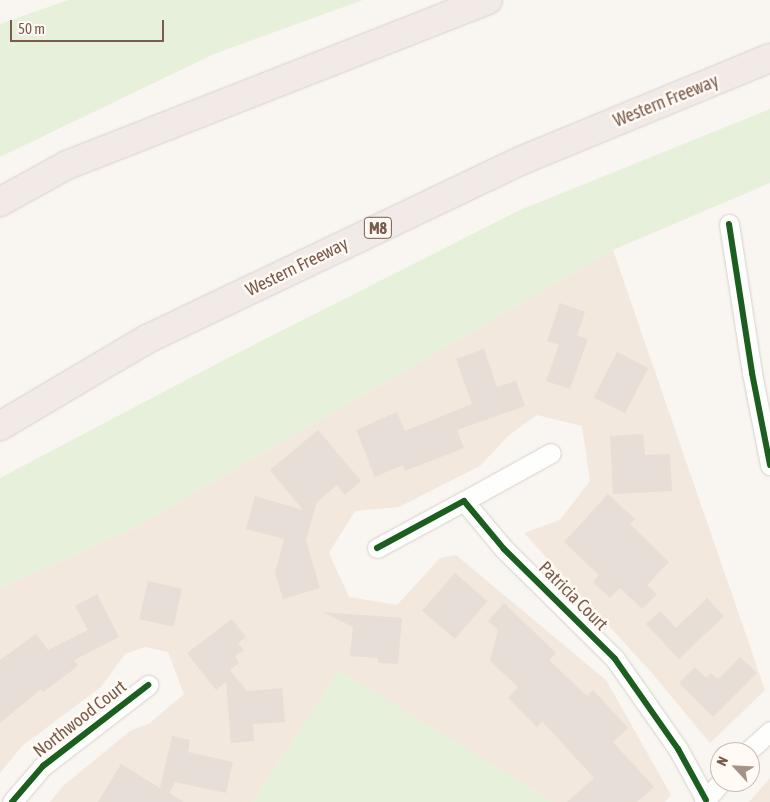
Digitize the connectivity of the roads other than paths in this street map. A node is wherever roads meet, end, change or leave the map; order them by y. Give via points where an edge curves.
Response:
1 (488, 0) edge
2 (770, 58) edge
3 (0, 202) edge
4 (729, 224) dead end
5 (0, 426) edge
6 (551, 454) dead end
7 (770, 465) edge
8 (464, 501) junction
9 (377, 548) dead end
10 (148, 685) dead end
11 (770, 731) edge
12 (758, 742) edge
13 (705, 801) edge
14 (12, 802) edge

1 - 3 highway via 68,165
2 - 5 highway, Western Freeway / M8 via 520,161 226,301 147,339
4 - 7 street
6 - 8 street
8 - 9 street
8 - 13 street, Patricia Court via 504,549 615,659 678,749
10 - 14 street, Northwood Court via 49,761
11 - 12 street

